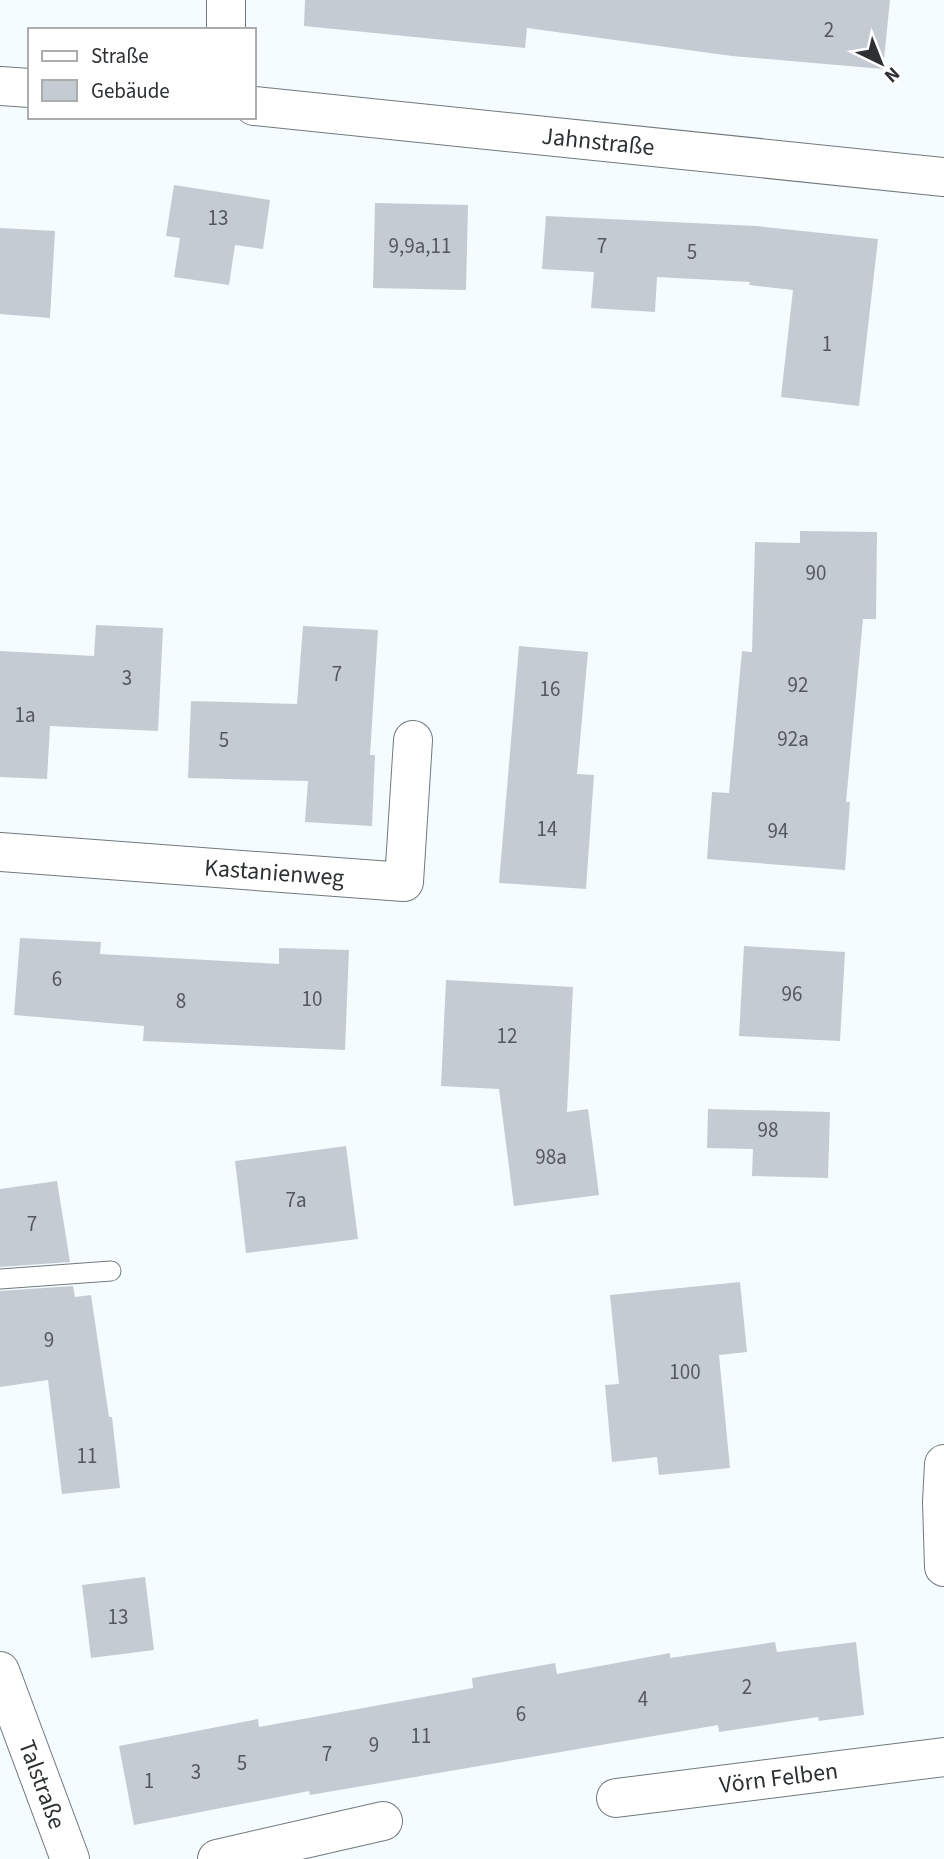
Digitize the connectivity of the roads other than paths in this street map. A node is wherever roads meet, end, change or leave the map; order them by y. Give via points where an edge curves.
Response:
1 (226, 0) edge
2 (226, 28) edge
3 (0, 86) edge
4 (28, 88) edge
5 (256, 106) edge
6 (944, 177) edge
7 (413, 740) dead end
8 (0, 852) edge
9 (111, 1271) dead end
10 (0, 1279) edge
11 (944, 1464) edge
12 (944, 1567) edge
13 (0, 1671) edge
14 (944, 1757) edge
15 (615, 1798) dead end
16 (383, 1821) dead end
17 (70, 1859) edge
18 (217, 1859) edge

1 - 2 street
3 - 4 street
5 - 6 street, Jahnstraße
7 - 8 street, Kastanienweg via 404,882
9 - 10 lane
11 - 12 street
13 - 17 street, Talstraße
14 - 15 street, Vörn Felben
16 - 18 street

